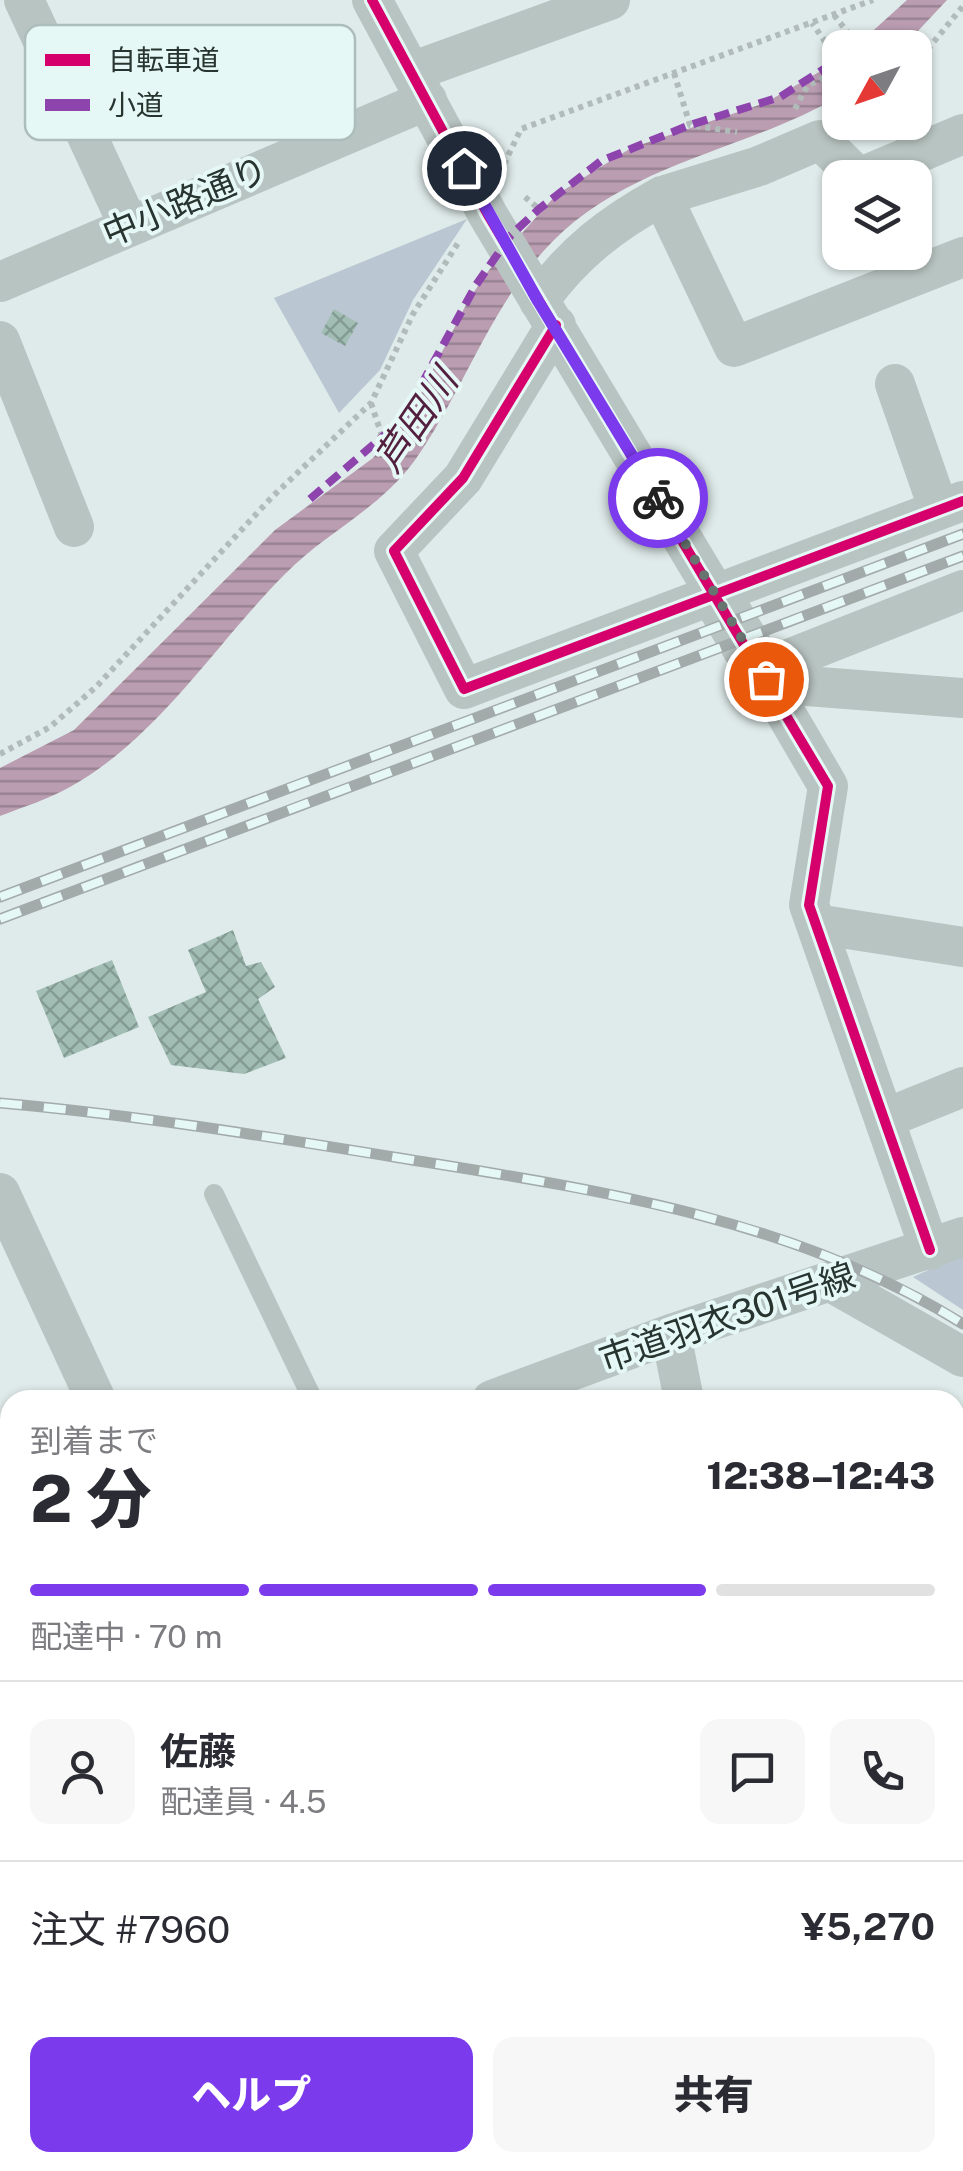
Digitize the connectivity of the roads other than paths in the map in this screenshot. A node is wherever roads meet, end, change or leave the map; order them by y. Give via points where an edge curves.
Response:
1 (24, 0) edge
2 (372, 0) edge
3 (610, 0) edge
4 (538, 12) edge
5 (36, 25) edge
6 (419, 86) junction
7 (355, 116) edge
8 (963, 134) edge
9 (822, 136) edge
10 (89, 140) edge
11 (305, 140) edge
12 (902, 160) edge
13 (662, 196) junction
14 (128, 224) junction
15 (963, 256) edge
16 (932, 261) edge
17 (887, 270) edge
18 (0, 282) edge
19 (542, 306) junction
20 (0, 341) edge
21 (895, 384) dead end
22 (951, 506) edge
23 (74, 527) dead end
24 (963, 590) edge
25 (715, 594) junction
26 (765, 676) junction
27 (963, 698) edge
28 (816, 924) junction
29 (963, 948) edge
30 (963, 1087) edge
31 (884, 1119) junction
32 (0, 1193) edge
33 (214, 1194) dead end
34 (947, 1243) edge
35 (831, 1282) junction
36 (671, 1334) junction
37 (963, 1357) edge
38 (91, 1390) edge
39 (308, 1390) edge
40 (519, 1390) edge
41 (682, 1390) edge

1 - 5 street
2 - 6 street
3 - 4 street, 中小路通り
4 - 6 street, 中小路通り
6 - 7 street, 中小路通り
6 - 19 street
8 - 12 street
9 - 13 street via 759,166
10 - 14 street
11 - 14 street, 中小路通り
13 - 17 street via 734,347
13 - 19 street via 566,262
14 - 18 street, 中小路通り
15 - 16 street
19 - 25 street
19 - 25 street via 463,478 394,551 464,689
20 - 23 street
21 - 22 street
22 - 25 street
24 - 26 street
25 - 26 street
26 - 27 street
26 - 28 street via 828,786 809,905
28 - 29 street
28 - 31 street
30 - 31 street
31 - 34 street
32 - 38 street
33 - 39 lane
34 - 35 street, 市道羽衣301号線
35 - 36 street, 市道羽衣301号線
35 - 37 street
36 - 40 street, 市道羽衣301号線
36 - 41 street

